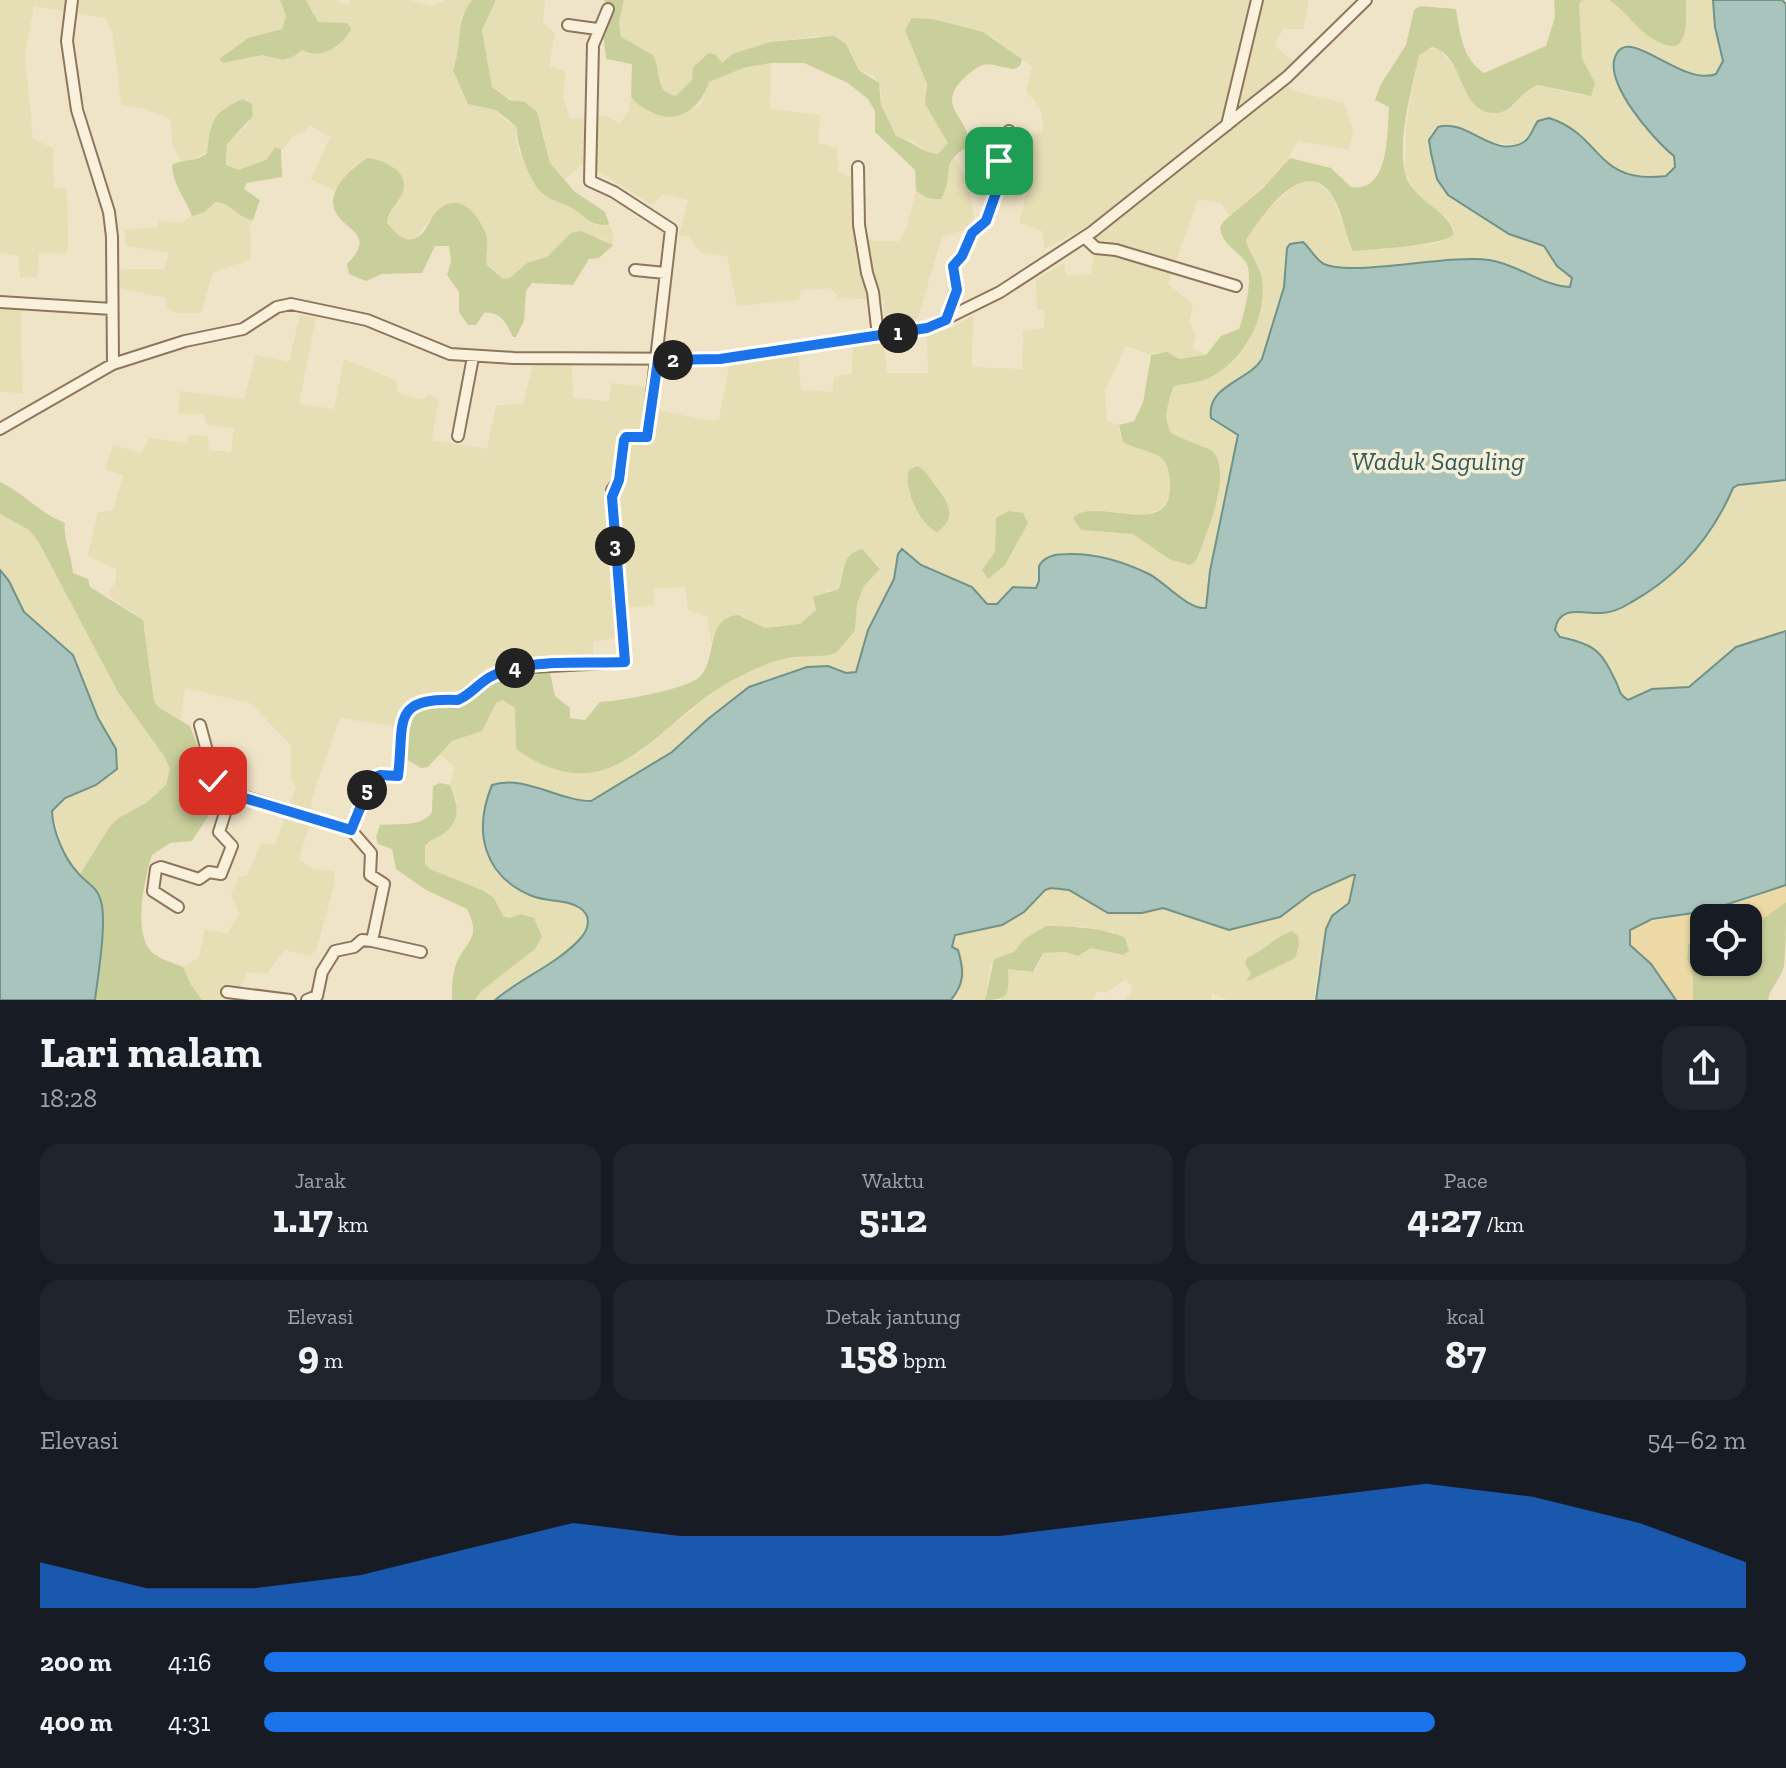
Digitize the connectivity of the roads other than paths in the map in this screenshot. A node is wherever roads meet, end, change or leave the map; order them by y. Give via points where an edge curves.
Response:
1 (72, 0) edge
2 (1257, 0) edge
3 (1366, 0) edge
4 (608, 9) dead end
5 (568, 25) dead end
6 (597, 29) junction
7 (1227, 125) junction
8 (1009, 131) dead end
9 (858, 167) dead end
10 (1084, 237) junction
11 (635, 270) dead end
12 (665, 273) junction
13 (1236, 286) dead end
14 (0, 302) edge
15 (112, 309) junction
16 (946, 320) junction
17 (878, 336) junction
18 (473, 357) junction
19 (658, 360) junction
20 (113, 364) junction
21 (0, 429) edge
22 (458, 436) dead end
23 (200, 725) dead end
24 (231, 794) junction
25 (351, 830) junction
26 (178, 907) dead end
27 (372, 941) junction
28 (421, 952) dead end
29 (227, 992) dead end
30 (290, 1000) edge
31 (307, 1000) edge

1 - 15 street via 67,41 77,110 109,212
2 - 7 street
3 - 7 street via 1327,42
4 - 6 street
5 - 6 street
6 - 12 street via 590,181 671,229
7 - 10 street
8 - 16 street via 1009,160 999,161 997,190 986,221 972,233 953,266 957,290
9 - 17 street via 859,225
10 - 13 street via 1096,248
10 - 16 street
11 - 12 street
12 - 19 street
14 - 15 street
15 - 20 street
16 - 17 street
17 - 19 street via 720,359
18 - 19 street
18 - 20 street via 450,354 367,320 291,304 243,329
18 - 22 street
19 - 25 street via 647,437 624,440 612,497 625,662 514,668 491,676 458,700 411,707 403,717 398,776 372,779
20 - 21 street
23 - 24 street via 214,784
24 - 25 street
24 - 26 street via 219,832 232,846 221,874 209,872 196,879 156,869 153,891
25 - 27 street via 371,853 370,875 384,884
27 - 28 street
27 - 31 street via 335,951 322,972 317,996
29 - 30 street

